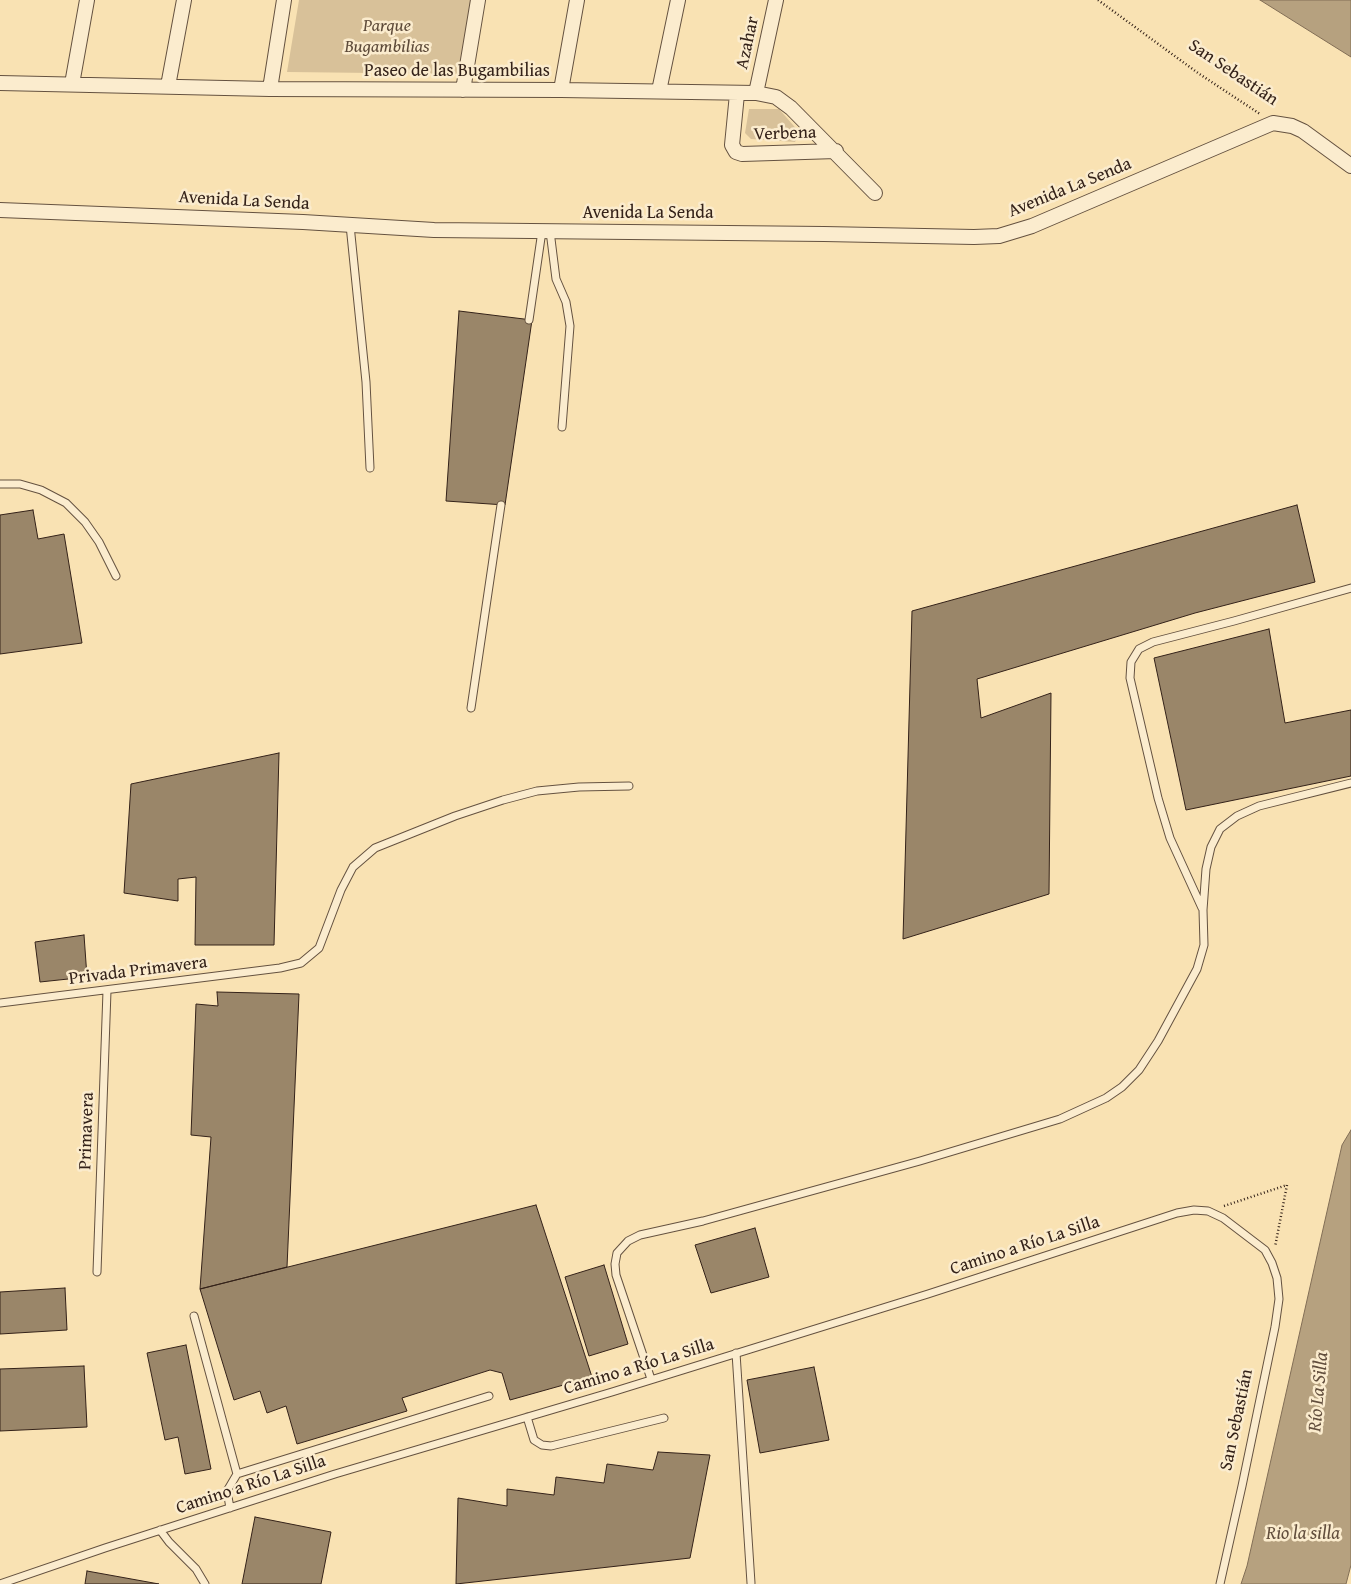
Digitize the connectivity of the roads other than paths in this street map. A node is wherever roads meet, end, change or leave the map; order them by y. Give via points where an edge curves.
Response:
1 (87, 0) edge
2 (184, 0) edge
3 (284, 0) edge
4 (478, 0) edge
5 (577, 0) edge
6 (678, 0) edge
7 (776, 0) edge
8 (0, 82) edge
9 (72, 84) junction
10 (168, 86) junction
11 (270, 89) junction
12 (463, 90) junction
13 (561, 90) junction
14 (659, 91) junction
15 (756, 93) junction
16 (737, 94) junction
17 (1273, 123) joint
18 (836, 152) junction
19 (1351, 166) edge
20 (875, 193) dead end
21 (0, 210) edge
22 (350, 225) junction
23 (546, 231) junction
24 (529, 320) dead end
25 (562, 427) dead end
26 (370, 468) dead end
27 (0, 484) edge
28 (501, 505) dead end
29 (116, 576) dead end
30 (1351, 588) edge
31 (471, 708) dead end
32 (1351, 783) edge
33 (629, 786) dead end
34 (1203, 910) junction
35 (107, 991) junction
36 (0, 1002) edge
37 (1208, 1211) joint
38 (97, 1272) dead end
39 (194, 1316) dead end
40 (736, 1353) junction
41 (651, 1379) junction
42 (489, 1396) dead end
43 (527, 1417) junction
44 (664, 1418) dead end
45 (237, 1474) junction
46 (230, 1508) junction
47 (160, 1530) junction
48 (751, 1583) dead end
49 (0, 1584) edge
50 (205, 1584) edge
51 (1220, 1584) edge

1 - 9 street
2 - 10 street
3 - 11 street
4 - 12 street
5 - 13 street
6 - 14 street
7 - 15 street, Azahar
8 - 9 street, Paseo de las Bugambilias
9 - 10 street, Paseo de las Bugambilias
10 - 11 street, Paseo de las Bugambilias
11 - 12 street, Paseo de las Bugambilias
12 - 13 street, Paseo de las Bugambilias
13 - 14 street, Paseo de las Bugambilias
14 - 16 street, Paseo de las Bugambilias
15 - 16 street, Paseo de las Bugambilias
15 - 18 street, Paseo de las Bugambilias via 776,97 792,108
16 - 18 street, Verbena via 732,146 736,152
17 - 19 street, San Sebastián via 1302,131
17 - 23 street, Avenida La Senda via 1032,226 998,236
18 - 20 street, Paseo de las Bugambilias
21 - 22 street, Avenida La Senda
22 - 23 street, Avenida La Senda
22 - 26 lane via 366,382
23 - 24 lane
23 - 25 lane via 570,326
27 - 29 lane via 20,484 41,490 66,503 99,542
28 - 31 lane
30 - 34 lane via 1153,642 1139,649 1131,662 1130,678 1158,798 1170,838
32 - 34 lane via 1260,806 1237,816 1220,830 1210,847
33 - 35 lane, Privada Primavera via 537,791 455,816 375,848 353,866 319,948 301,963
34 - 41 lane via 1204,946 1197,969 1139,1070 1106,1098 1060,1119 920,1161 628,1241 617,1253 616,1275
35 - 36 lane, Privada Primavera
35 - 38 lane, Primavera
37 - 40 lane, Camino a Río La Silla via 1177,1214
37 - 51 lane, San Sebastián via 1223,1218 1265,1250 1277,1278 1279,1299
39 - 45 lane
40 - 41 lane, Camino a Río La Silla
40 - 48 lane
41 - 43 lane, Camino a Río La Silla
42 - 45 lane
43 - 44 lane via 534,1440 551,1446
43 - 46 lane, Camino a Río La Silla
45 - 46 lane via 227,1491
46 - 47 lane, Camino a Río La Silla
47 - 49 lane, Camino a Río La Silla
47 - 50 lane via 196,1568

